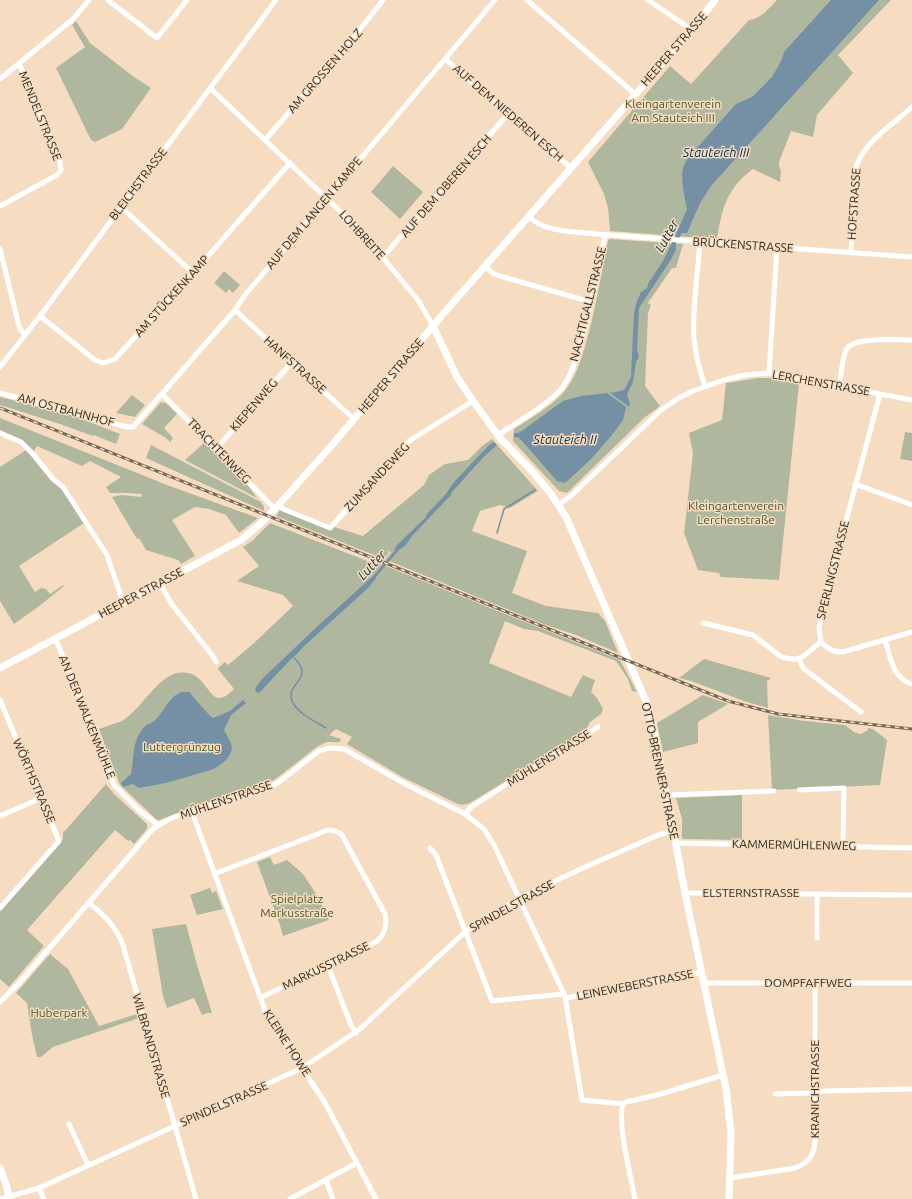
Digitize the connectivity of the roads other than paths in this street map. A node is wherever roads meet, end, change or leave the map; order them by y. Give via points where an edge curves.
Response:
1 (89, 0) edge
2 (108, 0) edge
3 (187, 0) edge
4 (276, 0) edge
5 (384, 0) edge
6 (495, 0) edge
7 (527, 0) edge
8 (648, 0) edge
9 (715, 0) edge
10 (692, 30) junction
11 (445, 59) junction
12 (19, 63) junction
13 (0, 79) edge
14 (210, 88) junction
15 (635, 94) junction
16 (912, 107) edge
17 (508, 114) junction
18 (265, 140) junction
19 (290, 163) junction
20 (571, 168) junction
21 (327, 197) junction
22 (0, 206) edge
23 (121, 207) junction
24 (529, 217) junction
25 (605, 235) junction
26 (700, 241) junction
27 (777, 247) junction
28 (0, 249) edge
29 (851, 253) junction
30 (383, 257) junction
31 (912, 257) edge
32 (486, 267) junction
33 (193, 273) junction
34 (592, 302) junction
35 (235, 310) junction
36 (40, 316) junction
37 (433, 326) junction
38 (26, 335) junction
39 (912, 340) edge
40 (292, 362) junction
41 (0, 367) edge
42 (770, 373) junction
43 (705, 386) junction
44 (839, 386) junction
45 (0, 393) edge
46 (162, 394) junction
47 (880, 394) junction
48 (473, 400) junction
49 (912, 400) edge
50 (354, 419) junction
51 (133, 426) joint
52 (0, 433) edge
53 (498, 435) junction
54 (217, 448) junction
55 (855, 484) junction
56 (558, 505) junction
57 (912, 505) edge
58 (277, 507) junction
59 (160, 583) junction
60 (122, 602) junction
61 (703, 623) dead end
62 (912, 632) edge
63 (56, 638) junction
64 (885, 640) junction
65 (820, 642) junction
66 (799, 658) junction
67 (216, 662) dead end
68 (0, 668) edge
69 (912, 684) edge
70 (0, 700) edge
71 (861, 712) dead end
72 (598, 727) dead end
73 (799, 790) dead end
74 (774, 791) dead end
75 (667, 795) junction
76 (41, 798) junction
77 (192, 812) junction
78 (465, 814) junction
79 (0, 816) edge
80 (158, 825) junction
81 (673, 831) junction
82 (675, 843) junction
83 (842, 846) junction
84 (430, 848) dead end
85 (912, 848) edge
86 (214, 874) junction
87 (685, 893) junction
88 (817, 894) junction
89 (912, 895) edge
90 (519, 899) junction
91 (89, 903) junction
92 (0, 908) edge
93 (466, 932) junction
94 (817, 938) dead end
95 (328, 966) junction
96 (702, 972) junction
97 (704, 983) junction
98 (815, 983) junction
99 (912, 983) edge
100 (565, 996) junction
101 (260, 998) junction
102 (0, 1002) edge
103 (356, 1032) junction
104 (302, 1068) junction
105 (723, 1075) junction
106 (912, 1089) edge
107 (816, 1093) junction
108 (775, 1094) dead end
109 (623, 1104) junction
110 (69, 1124) dead end
111 (174, 1126) junction
112 (357, 1163) junction
113 (88, 1165) junction
114 (0, 1168) edge
115 (731, 1178) junction
116 (326, 1180) junction
117 (39, 1188) junction
118 (6, 1198) edge
119 (44, 1199) edge
120 (196, 1199) edge
121 (290, 1199) edge
122 (332, 1199) edge
123 (376, 1199) edge
124 (635, 1199) edge
125 (729, 1199) edge

1 - 12 street via 73,19
2 - 3 street via 157,38
4 - 14 street, BLEICHSTRASSE
5 - 18 street, AM GROSSEN HOLZ
6 - 11 street, AUF DEM LANGEN KAMPE
7 - 15 street
8 - 10 street
9 - 10 main road, HEEPER STRASSE
10 - 15 main road, HEEPER STRASSE
11 - 17 street, AUF DEM NIEDEREN ESCH
11 - 21 street, AUF DEM LANGEN KAMPE
12 - 13 street
12 - 22 street, MENDELSTRASSE via 61,170 57,175
14 - 18 street, LOHBREITE
14 - 23 street, BLEICHSTRASSE
15 - 20 main road, HEEPER STRASSE
16 - 29 street, HOFSTRASSE via 871,143 858,159 855,171
17 - 20 street, AUF DEM NIEDEREN ESCH
17 - 30 street, AUF DEM OBEREN ESCH
18 - 19 street, LOHBREITE
19 - 21 street, LOHBREITE
19 - 33 street, AM STÜCKENKAMP
20 - 24 main road, HEEPER STRASSE
21 - 30 street, LOHBREITE
21 - 35 street, AUF DEM LANGEN KAMPE
23 - 33 street
23 - 36 street, BLEICHSTRASSE
24 - 25 street, BRÜCKENSTRASSE via 547,228
24 - 32 main road, HEEPER STRASSE
25 - 26 street, BRÜCKENSTRASSE
25 - 34 street, NACHTIGALLSTRASSE
26 - 27 street, BRÜCKENSTRASSE
26 - 43 street via 694,339
27 - 29 street, BRÜCKENSTRASSE
27 - 42 street
28 - 38 street via 20,329
29 - 31 street, BRÜCKENSTRASSE
30 - 37 street, LOHBREITE via 418,300
32 - 34 street via 500,276
32 - 37 main road, HEEPER STRASSE
33 - 36 street, AM STÜCKENKAMP via 115,359 109,362 95,360
34 - 53 street, NACHTIGALLSTRASSE via 579,352 562,388 550,400
35 - 40 street, HANFSTRASSE
35 - 46 street, AUF DEM LANGEN KAMPE
36 - 38 street, BLEICHSTRASSE
37 - 48 main road, OTTO-BRENNER-STRASSE via 455,373
37 - 50 main road, HEEPER STRASSE
38 - 41 street, BLEICHSTRASSE
39 - 44 street via 856,342 850,345 846,352
40 - 50 street, HANFSTRASSE
40 - 54 street, KIEPENWEG
42 - 43 street, LERCHENSTRASSE via 745,375
42 - 44 street, LERCHENSTRASSE
43 - 56 street, LERCHENSTRASSE via 677,399 660,411 572,495
44 - 47 street, LERCHENSTRASSE
45 - 51 street, AM OSTBAHNHOF via 127,427
46 - 51 street, AUF DEM LANGEN KAMPE
46 - 54 street, TRACHTENWEG
47 - 49 street, LERCHENSTRASSE
47 - 55 street, SPERLINGSTRASSE
48 - 53 main road, OTTO-BRENNER-STRASSE
48 - 58 street, ZUMSANDEWEG via 409,441 330,528
50 - 58 main road, HEEPER STRASSE
52 - 60 street via 21,442 63,487 107,555
53 - 56 main road, OTTO-BRENNER-STRASSE via 533,472
54 - 58 street, TRACHTENWEG
55 - 57 street
55 - 65 street, SPERLINGSTRASSE via 820,617
56 - 75 main road, OTTO-BRENNER-STRASSE via 571,528 642,692 652,721
58 - 59 main road, HEEPER STRASSE via 242,539
59 - 60 main road, HEEPER STRASSE
59 - 67 street via 171,603
60 - 63 main road, HEEPER STRASSE
61 - 66 street via 753,635 780,656
62 - 64 street
63 - 68 main road, HEEPER STRASSE
63 - 80 street, AN DER WALKENMÜHLE via 114,785
64 - 65 street via 843,652 831,650
64 - 69 street via 894,669 902,679
65 - 66 street via 805,656
66 - 71 street via 804,669
70 - 76 street, WÖRTHSTRASSE
72 - 78 street, MÜHLENSTRASSE via 470,807
73 - 83 street via 844,788
74 - 75 street
75 - 81 main road, OTTO-BRENNER-STRASSE
76 - 79 street
76 - 92 street, WÖRTHSTRASSE via 58,842
77 - 78 street, MÜHLENSTRASSE via 269,788 319,751 335,747 344,749
77 - 80 street, MÜHLENSTRASSE
77 - 86 street, KLEINE HOWE
78 - 90 street via 489,836
80 - 91 street, MÜHLENSTRASSE
81 - 82 main road, OTTO-BRENNER-STRASSE
81 - 90 street, SPINDELSTRASSE via 653,837
82 - 83 street, KAMMERMÜHLENWEG
82 - 87 main road, OTTO-BRENNER-STRASSE
83 - 85 street, KAMMERMÜHLENWEG
84 - 93 street via 436,855
86 - 95 street, MARKUSSTRASSE via 328,830 337,831 383,910 386,921 383,934 376,942
86 - 101 street, KLEINE HOWE
87 - 88 street, ELSTERNSTRASSE
87 - 96 main road, OTTO-BRENNER-STRASSE
88 - 89 street, ELSTERNSTRASSE
88 - 94 street, ELSTERNSTRASSE
90 - 93 street, SPINDELSTRASSE
90 - 100 street
91 - 102 street, MÜHLENSTRASSE
91 - 111 street, WILBRANDSTRASSE via 111,922 122,942
93 - 100 street via 492,1001
93 - 103 street, SPINDELSTRASSE
95 - 101 street, MARKUSSTRASSE
95 - 103 street via 351,1026
96 - 97 main road, OTTO-BRENNER-STRASSE
96 - 100 street, LEINEWEBERSTRASSE
97 - 98 street, DOMPFAFFWEG
97 - 105 main road, OTTO-BRENNER-STRASSE
98 - 99 street, DOMPFAFFWEG
98 - 107 street, KRANICHSTRASSE
100 - 109 street, LEINEWEBERSTRASSE via 582,1100
101 - 104 street, KLEINE HOWE via 269,1019
103 - 104 street, SPINDELSTRASSE
104 - 111 street, SPINDELSTRASSE
104 - 112 street, KLEINE HOWE via 324,1101
105 - 109 street
105 - 115 main road, OTTO-BRENNER-STRASSE via 730,1126
106 - 107 street
107 - 108 street
107 - 115 street, KRANICHSTRASSE via 814,1149 809,1160 796,1168
109 - 124 street via 623,1132
110 - 113 street
111 - 113 street, SPINDELSTRASSE
111 - 120 street, WILBRANDSTRASSE
112 - 116 street
112 - 123 street, KLEINE HOWE
113 - 117 street, SPINDELSTRASSE
114 - 118 main road via 7,1187
115 - 125 main road, OTTO-BRENNER-STRASSE
116 - 121 street
116 - 122 street
117 - 118 street, SPINDELSTRASSE
117 - 119 street

